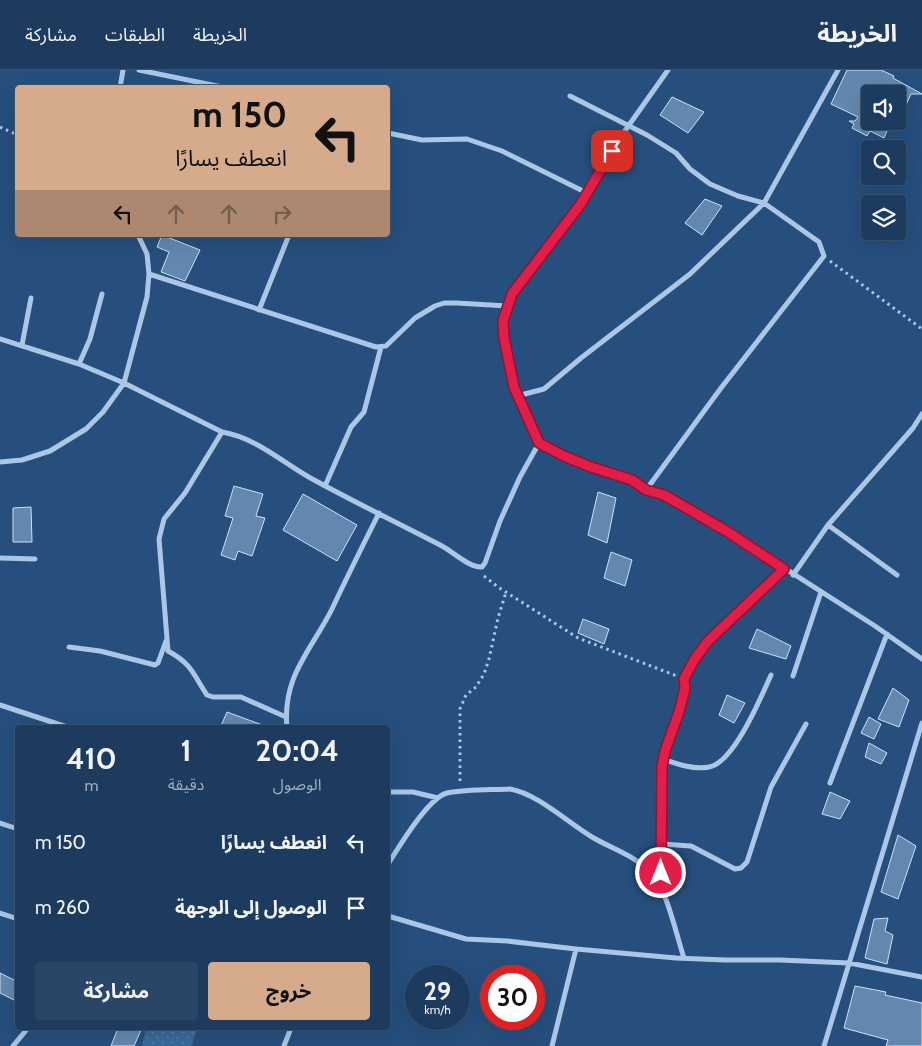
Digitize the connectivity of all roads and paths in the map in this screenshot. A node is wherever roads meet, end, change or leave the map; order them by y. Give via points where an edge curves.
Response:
1 (123, 70) edge
2 (139, 70) edge
3 (668, 70) edge
4 (838, 70) edge
5 (120, 85) edge
6 (212, 85) edge
7 (570, 96) dead end
8 (630, 125) junction
9 (0, 127) edge
10 (390, 133) edge
11 (15, 134) edge
12 (587, 193) junction
13 (764, 203) junction
14 (139, 237) edge
15 (288, 237) edge
16 (824, 256) junction
17 (149, 274) junction
18 (102, 294) dead end
19 (31, 298) dead end
20 (507, 306) junction
21 (259, 310) junction
22 (922, 329) edge
23 (0, 339) edge
24 (22, 345) junction
25 (381, 347) junction
26 (79, 364) junction
27 (124, 383) junction
28 (517, 396) junction
29 (922, 414) edge
30 (222, 432) junction
31 (539, 443) junction
32 (0, 462) edge
33 (325, 486) junction
34 (646, 490) junction
35 (379, 513) junction
36 (828, 525) junction
37 (0, 558) edge
38 (35, 559) dead end
39 (477, 568) junction
40 (784, 569) junction
41 (793, 575) junction
42 (897, 575) dead end
43 (506, 592) junction
44 (821, 592) junction
45 (887, 634) junction
46 (166, 640) junction
47 (69, 647) dead end
48 (922, 659) edge
49 (771, 675) dead end
50 (793, 676) dead end
51 (684, 679) junction
52 (0, 704) edge
53 (286, 716) junction
54 (922, 723) edge
55 (806, 724) dead end
56 (61, 725) edge
57 (286, 725) edge
58 (663, 760) junction
59 (830, 783) dead end
60 (390, 792) edge
61 (460, 792) junction
62 (438, 798) junction
63 (0, 823) edge
64 (15, 828) edge
65 (662, 844) junction
66 (390, 861) edge
67 (661, 888) junction
68 (0, 913) edge
69 (390, 917) edge
70 (15, 918) edge
71 (576, 950) junction
72 (684, 958) junction
73 (849, 963) junction
74 (922, 977) edge
75 (26, 1030) edge
76 (290, 1030) edge
77 (13, 1046) edge
78 (284, 1046) edge
79 (552, 1046) edge
80 (824, 1046) edge

1 - 5 street
2 - 6 street
3 - 8 street
4 - 13 street
7 - 8 street
8 - 12 street
8 - 13 street via 676,153 690,170 710,184
9 - 11 path
10 - 12 street via 422,140 468,138
12 - 20 street via 512,294
13 - 16 street via 819,242
13 - 28 street via 690,274 544,389
14 - 17 street via 147,254
15 - 21 street
16 - 22 path
16 - 34 street
17 - 21 street
17 - 27 street via 147,297
18 - 26 street via 90,339
19 - 24 street
20 - 25 street via 444,303 415,318
20 - 28 street via 503,321 504,338
21 - 25 street
23 - 24 street
24 - 26 street
25 - 33 street via 364,412 351,427
26 - 27 street
27 - 30 street
27 - 32 street via 86,429 50,450 22,460
28 - 31 street
29 - 36 street
30 - 33 street via 259,445
30 - 46 street via 185,493 164,520 159,540
31 - 34 street via 582,464 632,480
31 - 39 street via 500,520 486,563
33 - 35 street
34 - 40 street via 664,495
35 - 39 street
35 - 53 street via 329,614 300,661 289,692
36 - 41 street
36 - 42 street
37 - 38 street
39 - 43 path
40 - 41 street
40 - 51 street via 708,641
41 - 44 street
43 - 51 path via 578,638
43 - 61 path via 484,674 466,695 460,709
44 - 45 street
44 - 50 street
45 - 48 street
45 - 59 street
46 - 47 street via 155,665
46 - 53 street via 168,651 194,672 207,695 241,697
49 - 58 street via 740,738 724,758 711,767 698,768
51 - 58 street via 679,712
52 - 56 street
53 - 57 street
54 - 73 street
55 - 65 street via 771,787 747,862 741,868 735,869 691,846
58 - 65 street
60 - 62 street via 412,792
61 - 62 street via 446,793
61 - 67 street via 510,789 524,793 642,865
62 - 66 street via 417,821
63 - 64 street
65 - 67 street
67 - 72 street
68 - 70 street
69 - 71 street via 466,939
71 - 72 street
71 - 79 street
72 - 73 street
73 - 74 street
73 - 80 street
75 - 77 street
76 - 78 street

